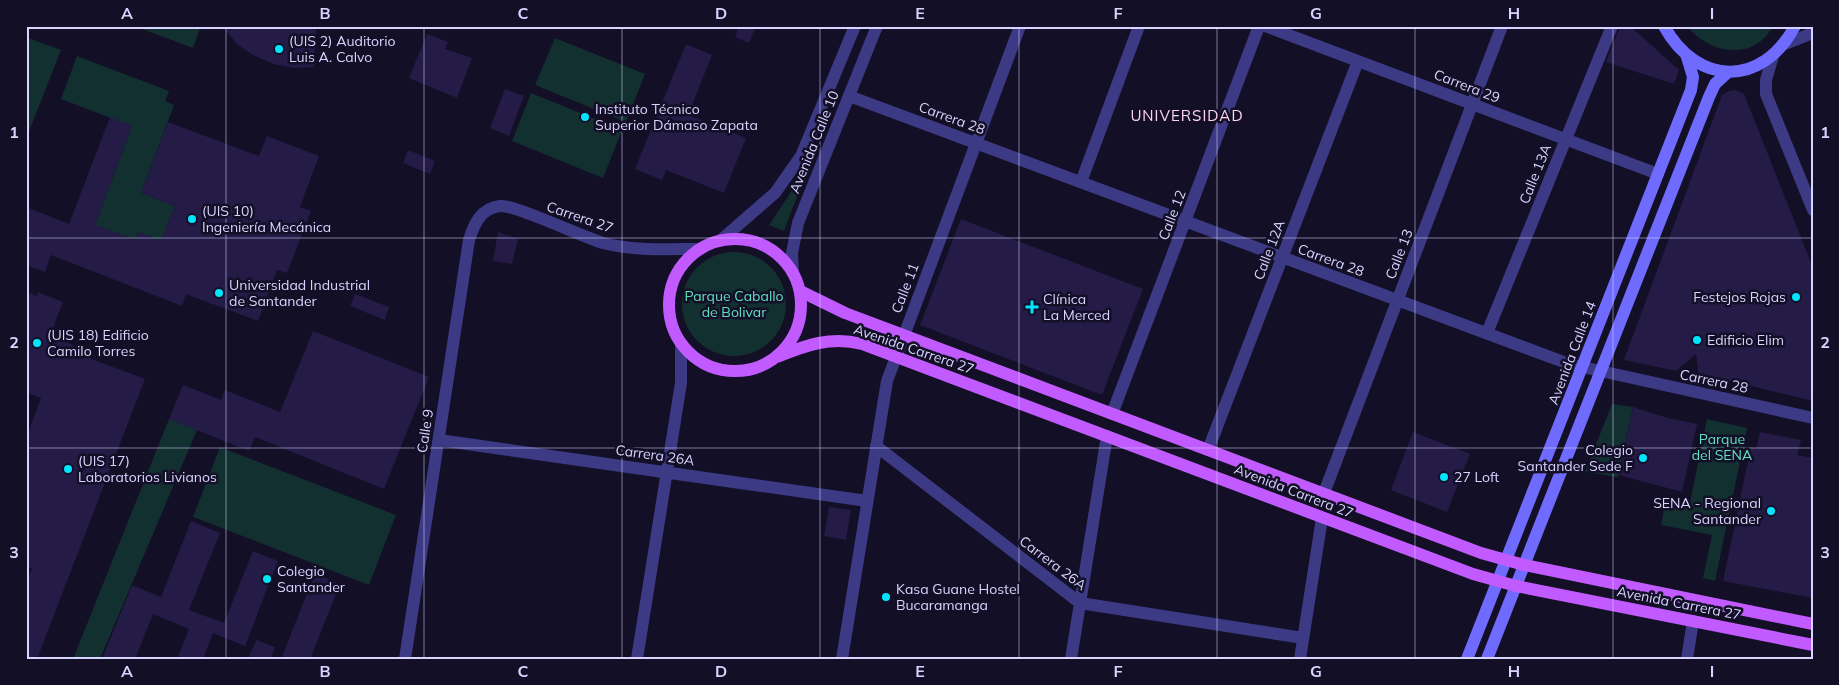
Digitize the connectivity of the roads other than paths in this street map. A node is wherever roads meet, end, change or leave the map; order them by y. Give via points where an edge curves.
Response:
1 (855, 26) edge
2 (877, 26) edge
3 (1020, 26) edge
4 (1139, 26) edge
5 (1259, 26) edge
6 (1265, 26) edge
7 (1502, 26) edge
8 (1612, 26) edge
9 (1664, 26) edge
10 (1795, 26) edge
11 (1813, 34) edge
12 (1785, 44) junction
13 (1773, 56) junction
14 (1687, 57) junction
15 (1358, 61) junction
16 (1728, 72) junction
17 (849, 96) junction
18 (1472, 104) junction
19 (1566, 139) junction
20 (976, 143) junction
21 (1658, 174) junction
22 (1081, 182) junction
23 (1813, 210) edge
24 (484, 211) joint
25 (1185, 221) junction
26 (721, 240) junction
27 (698, 249) junction
28 (1282, 257) junction
29 (793, 273) junction
30 (800, 291) junction
31 (1397, 300) junction
32 (1487, 334) junction
33 (904, 335) junction
34 (680, 345) junction
35 (896, 356) junction
36 (777, 357) junction
37 (1583, 368) junction
38 (1601, 372) junction
39 (1112, 414) junction
40 (1813, 418) edge
41 (1107, 436) junction
42 (439, 440) junction
43 (876, 446) junction
44 (1208, 450) junction
45 (667, 472) junction
46 (1324, 493) junction
47 (867, 501) junction
48 (1322, 518) junction
49 (1506, 561) junction
50 (1524, 566) junction
51 (1498, 582) junction
52 (1516, 586) junction
53 (1080, 604) junction
54 (1693, 621) junction
55 (1813, 624) edge
56 (1304, 638) junction
57 (1813, 645) edge
58 (406, 659) edge
59 (637, 659) edge
60 (842, 659) edge
61 (1071, 659) edge
62 (1300, 659) edge
63 (1467, 659) edge
64 (1487, 659) edge
65 (1688, 659) edge

1 - 26 street, Avenida Calle 10 via 801,156 775,193
2 - 17 street, Avenida Calle 10
3 - 20 street, Calle 11
4 - 22 street
5 - 25 street, Calle 12
6 - 15 street, Carrera 29
7 - 18 street, Calle 13
8 - 19 street, Calle 13A
9 - 14 main road via 1673,43
10 - 12 main road
11 - 12 street
12 - 13 main road
13 - 16 main road via 1754,67
13 - 23 street via 1766,80 1766,94
14 - 16 main road via 1707,67
14 - 21 main road, Avenida Calle 14 via 1693,77 1691,90
15 - 18 street, Carrera 29
15 - 28 street, Calle 12A
16 - 38 main road via 1715,84 1709,97
17 - 20 street, Carrera 28
17 - 29 street, Avenida Calle 10 via 798,223 792,253
18 - 19 street, Carrera 29
18 - 31 street, Calle 13
19 - 21 street, Carrera 29
19 - 32 street, Calle 13A
20 - 22 street, Carrera 28
20 - 33 street, Calle 11
21 - 37 main road, Avenida Calle 14
22 - 25 street, Carrera 28
24 - 27 street, Carrera 27 via 503,205 592,240 615,245
24 - 42 street, Calle 9 via 469,240
25 - 28 street, Carrera 28
25 - 39 street, Calle 12
26 - 27 main road
26 - 29 main road via 742,239 762,244 780,256
27 - 34 main road via 676,273 669,293 668,314
28 - 31 street, Carrera 28
28 - 44 street, Calle 12A
29 - 30 main road
30 - 33 main road, Avenida Carrera 27 via 838,310
30 - 36 main road via 798,327 790,343
31 - 32 street, Carrera 28
31 - 46 street, Calle 13
32 - 37 street, Carrera 28
33 - 35 street, Calle 11
33 - 39 main road, Avenida Carrera 27
34 - 36 main road via 708,367 725,372 744,372
34 - 45 street via 681,383
35 - 36 main road, Avenida Carrera 27 via 847,340 831,340
35 - 41 main road, Avenida Carrera 27
35 - 43 street, Calle 11 via 887,381
37 - 38 street, Carrera 28
37 - 49 main road, Avenida Calle 14
38 - 40 street, Carrera 28
38 - 50 main road
39 - 44 main road, Avenida Carrera 27
41 - 48 main road, Avenida Carrera 27
41 - 53 street
42 - 45 street, Carrera 26A
42 - 58 street, Calle 9
43 - 47 street, Calle 11
43 - 53 street, Carrera 26A
44 - 46 main road, Avenida Carrera 27
45 - 47 street, Carrera 26A
45 - 59 street
46 - 49 main road, Avenida Carrera 27
47 - 60 street, Calle 11
48 - 51 main road, Avenida Carrera 27
48 - 56 street
49 - 50 main road, Avenida Carrera 27
49 - 51 main road, Avenida Calle 14
50 - 52 main road
50 - 55 main road, Avenida Carrera 27
51 - 52 main road, Avenida Carrera 27
51 - 63 main road, Avenida Calle 14
52 - 54 main road, Avenida Carrera 27
52 - 64 main road
53 - 56 street, Carrera 26A
53 - 61 street
54 - 57 main road, Avenida Carrera 27
54 - 65 street
56 - 62 street

